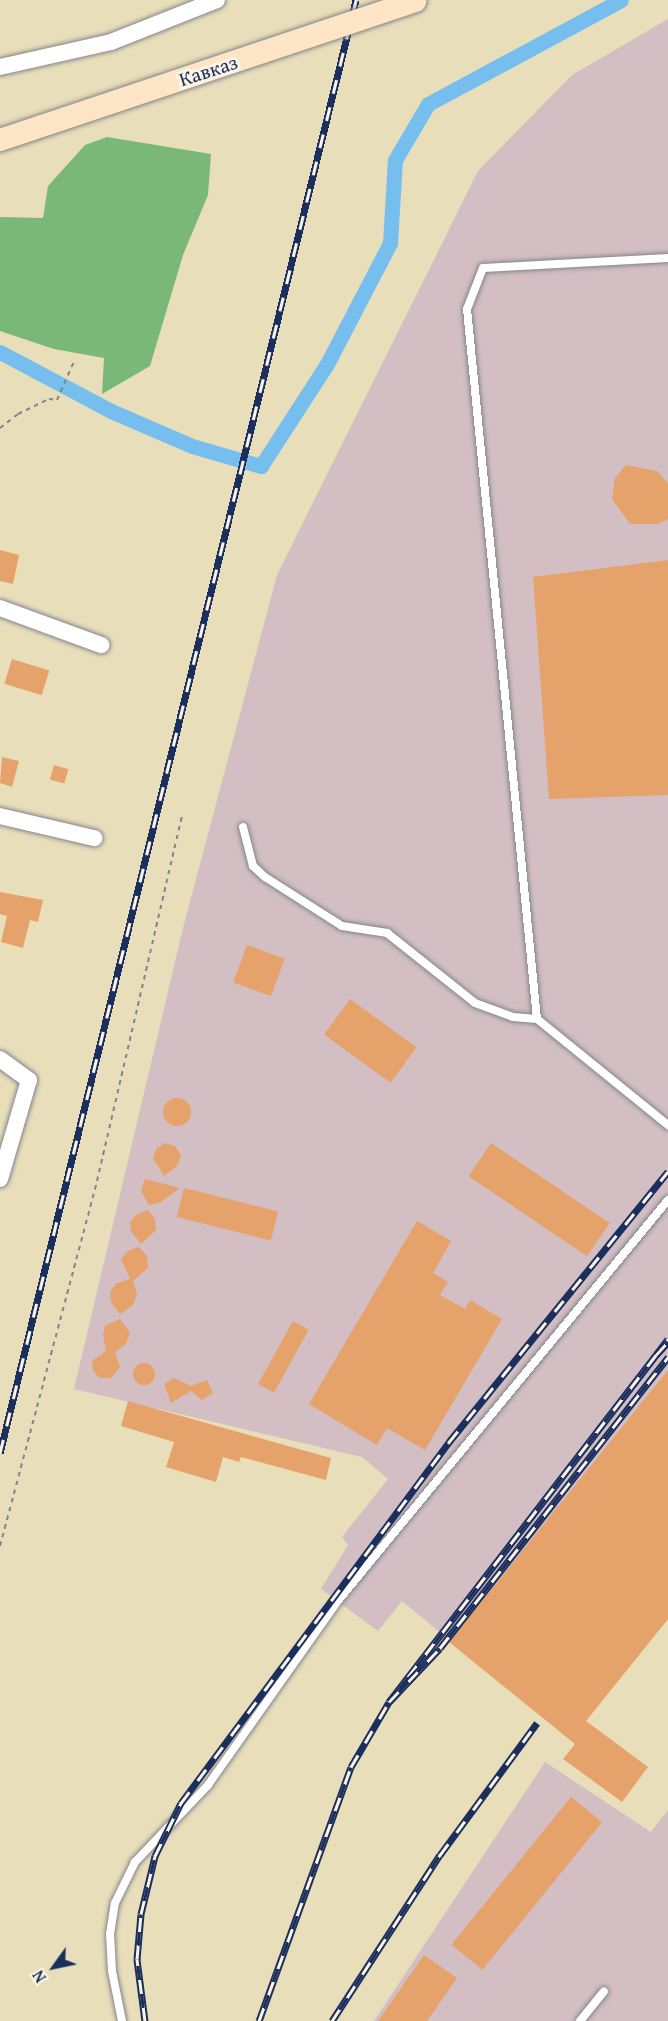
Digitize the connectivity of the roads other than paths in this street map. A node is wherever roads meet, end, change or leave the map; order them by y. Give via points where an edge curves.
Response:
1 (217, 0) edge
2 (416, 1) edge
3 (0, 67) edge
4 (0, 140) edge
5 (668, 258) edge
6 (0, 608) edge
7 (101, 645) dead end
8 (0, 816) edge
9 (243, 827) dead end
10 (94, 838) dead end
11 (537, 1019) junction
12 (0, 1059) edge
13 (668, 1125) edge
14 (0, 1179) edge
15 (668, 1200) edge
16 (604, 1991) dead end
17 (123, 2021) edge
18 (580, 2021) edge

1 - 3 street via 111,42
2 - 4 main road, Кавказ, bridge
5 - 11 lane via 483,268 467,309
6 - 7 street
8 - 10 street
9 - 11 lane via 253,866 265,877 342,926 387,933 475,1003 513,1017
11 - 13 lane
12 - 14 street via 29,1080
15 - 17 lane via 346,1591 208,1785 135,1862 115,1903 110,1934 112,1971
16 - 18 lane

